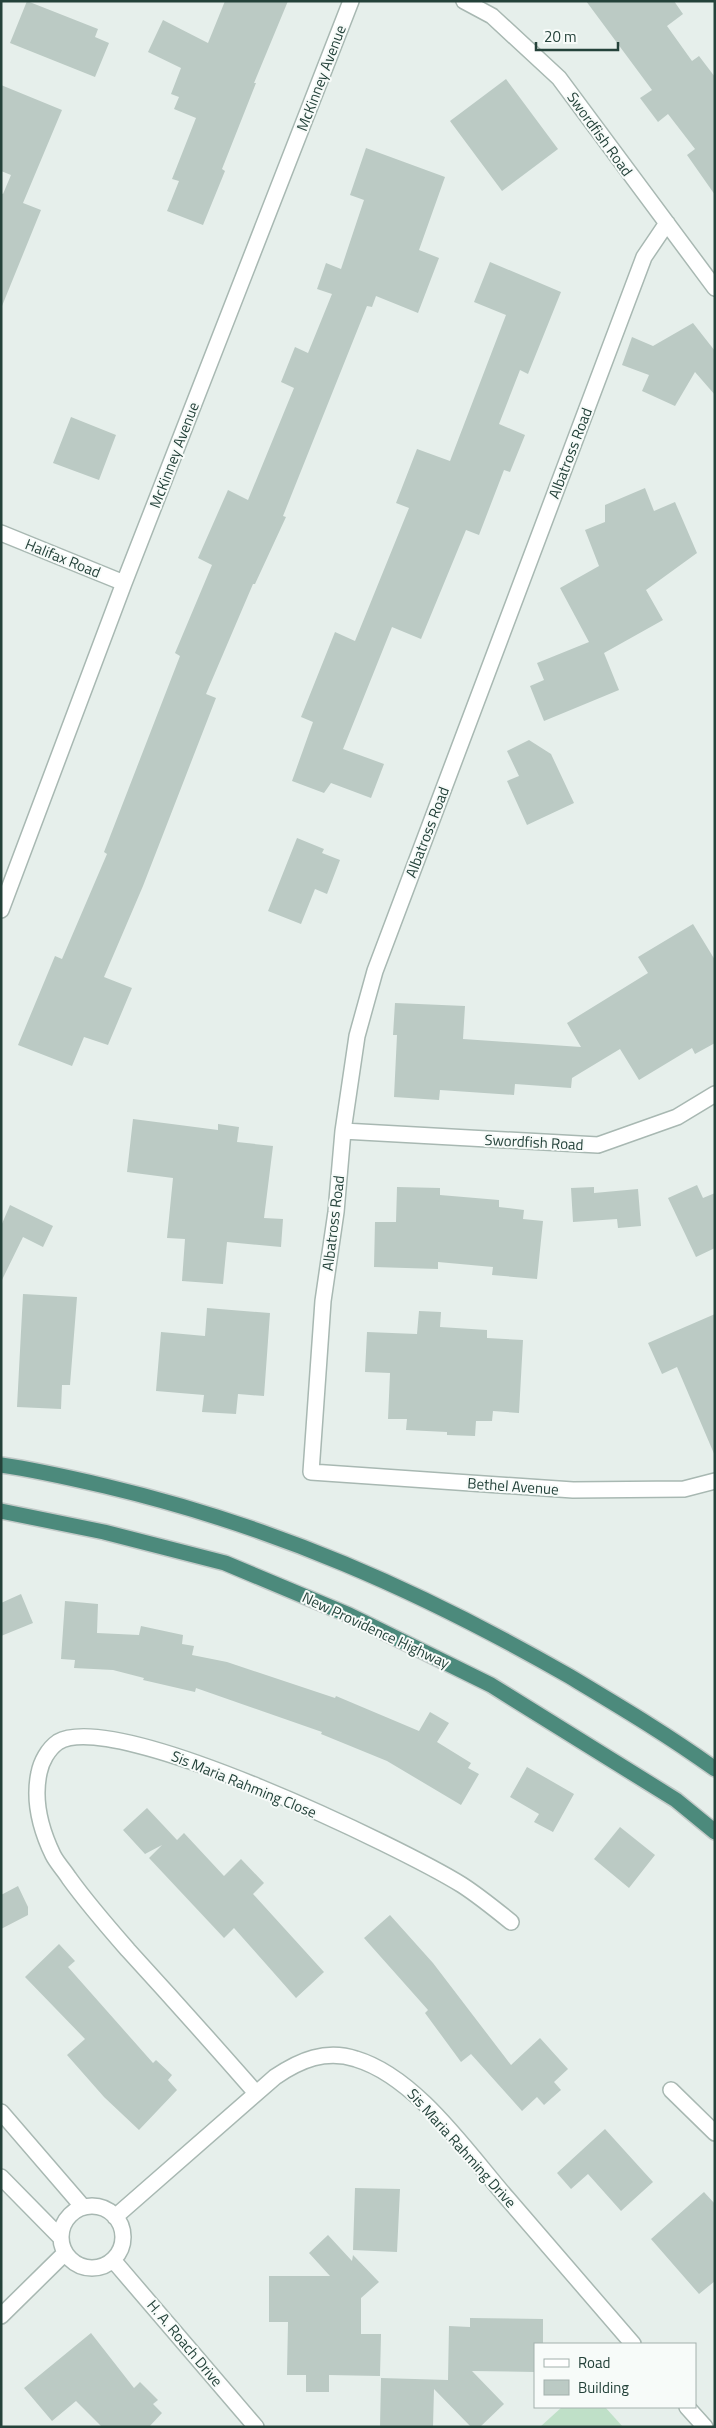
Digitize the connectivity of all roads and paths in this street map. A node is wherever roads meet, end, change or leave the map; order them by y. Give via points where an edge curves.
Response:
1 (351, 1) edge
2 (464, 1) edge
3 (667, 223) junction
4 (715, 288) edge
5 (1, 533) edge
6 (124, 583) junction
7 (1, 910) edge
8 (715, 1094) edge
9 (343, 1131) junction
10 (1, 1464) edge
11 (311, 1472) joint
12 (715, 1481) edge
13 (1, 1511) edge
14 (715, 1769) edge
15 (715, 1832) edge
16 (511, 1922) dead end
17 (671, 2090) dead end
18 (256, 2093) junction
19 (1, 2112) edge
20 (715, 2133) edge
21 (1, 2177) edge
22 (82, 2207) junction
23 (115, 2216) junction
24 (61, 2238) junction
25 (65, 2253) junction
26 (113, 2260) junction
27 (1, 2316) edge
28 (632, 2343) edge
29 (688, 2408) edge
30 (256, 2427) edge
31 (704, 2427) edge

1 - 6 street, McKinney Avenue
2 - 3 street, Swordfish Road via 492,16 559,78
3 - 4 street, Swordfish Road
3 - 9 street, Albatross Road via 644,257 375,971 357,1036
5 - 6 street, Halifax Road
6 - 7 street, McKinney Avenue
8 - 9 street, Swordfish Road via 677,1117 598,1145
9 - 11 street, Albatross Road via 336,1212 323,1301
10 - 14 highway via 132,1493 230,1520 368,1572 506,1640 645,1721
11 - 12 street, Bethel Avenue via 574,1490 684,1489
13 - 15 highway, New Providence Highway via 104,1532 225,1563 349,1615 491,1685 668,1795
16 - 18 street, Sis Maria Rahming Close via 462,1886 425,1865 228,1774 188,1758 113,1739 92,1737 59,1741 40,1765 36,1786 37,1806 54,1856 89,1905
17 - 20 street
18 - 23 street, Sis Maria Rahming Drive
18 - 28 street, Sis Maria Rahming Drive via 295,2063 316,2056 339,2054 390,2074 430,2109
19 - 22 street
21 - 24 street
22 - 23 street via 100,2207
22 - 24 street via 71,2214
23 - 26 street via 123,2238
24 - 25 street
25 - 26 street via 71,2260 88,2268 97,2268
25 - 27 street
26 - 30 street, H. A. Roach Drive
29 - 31 street

